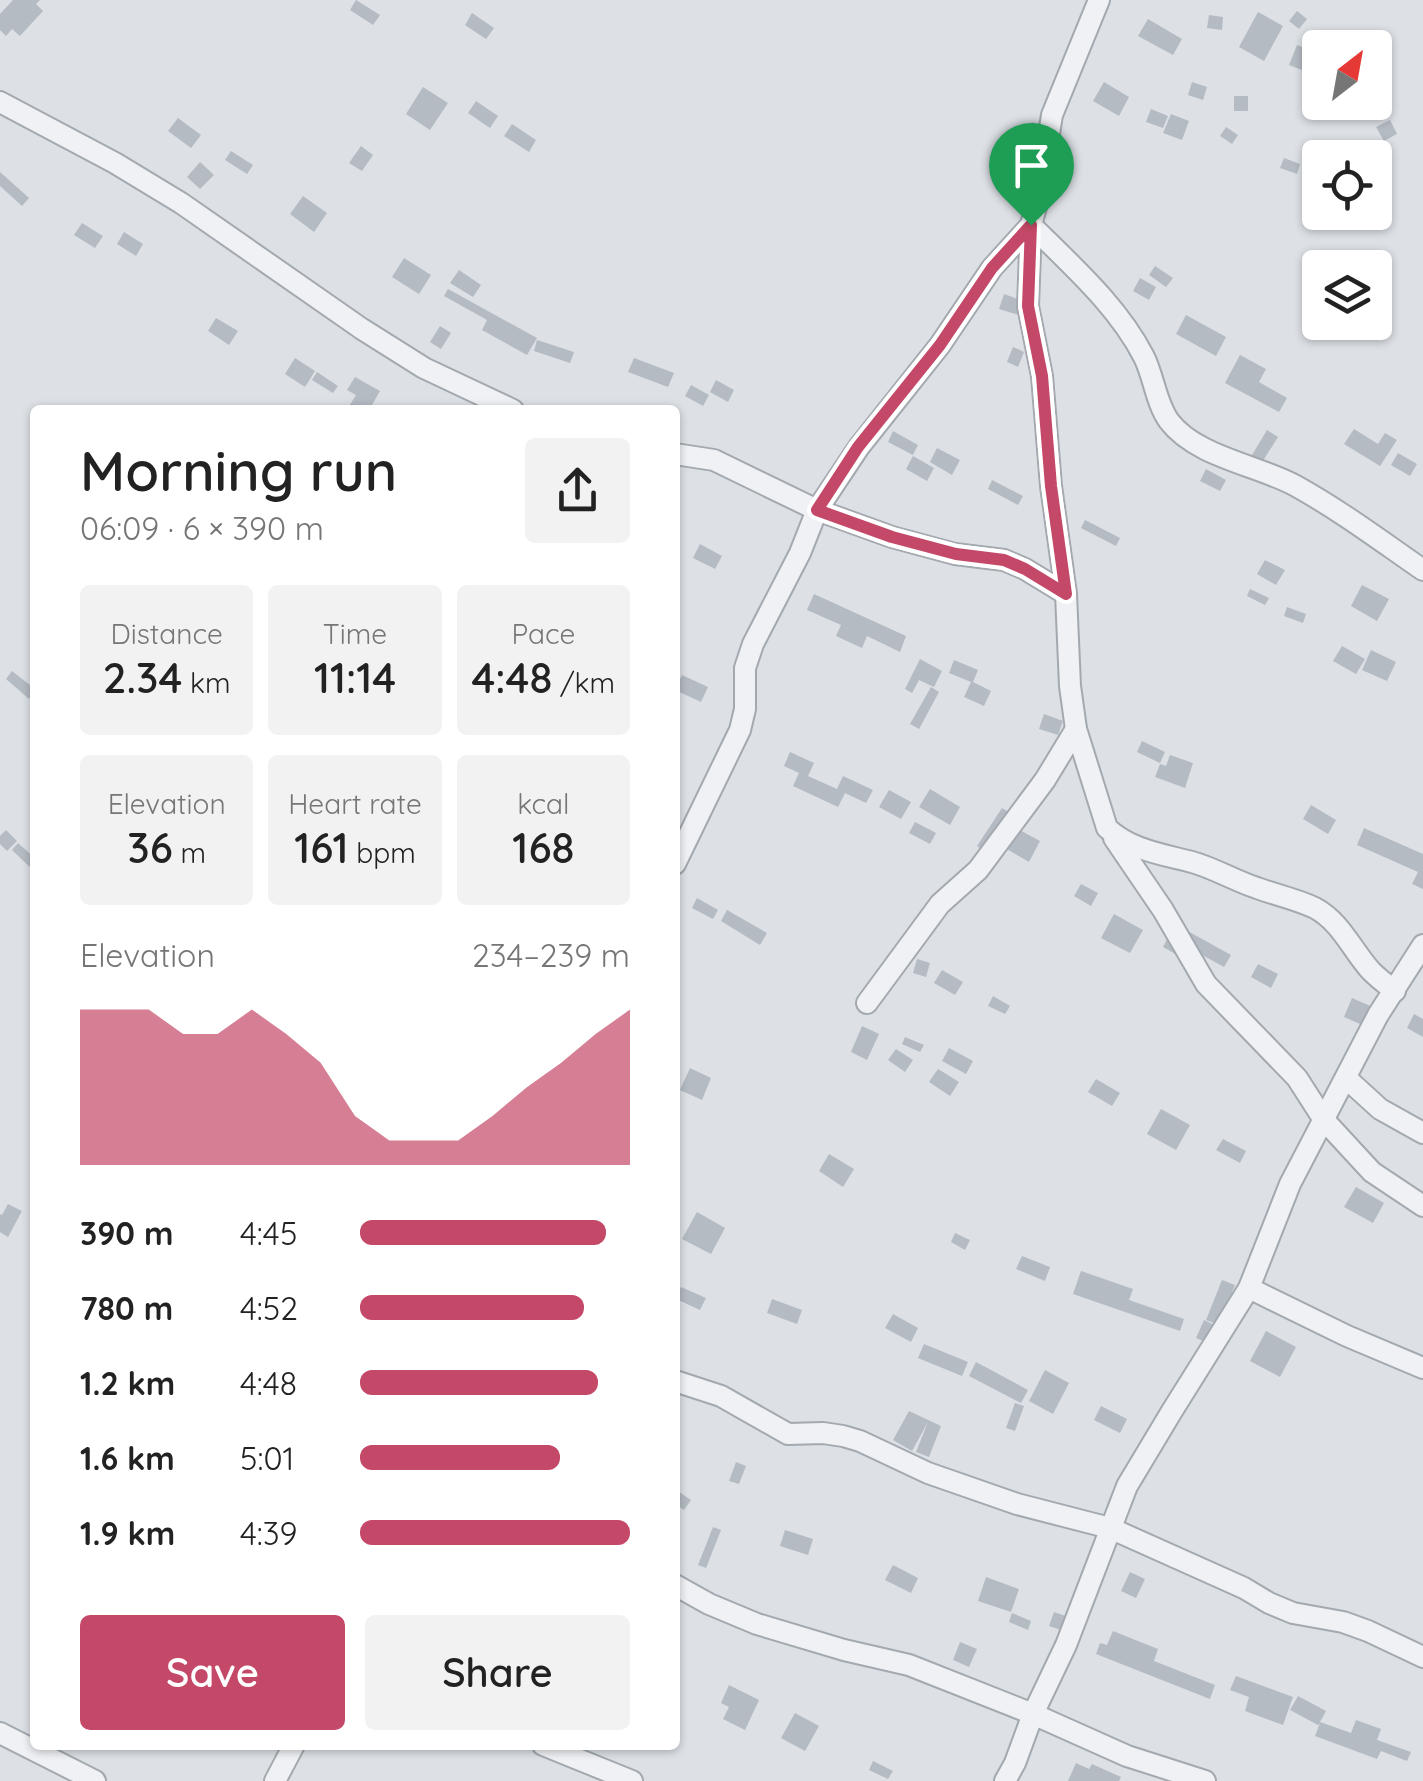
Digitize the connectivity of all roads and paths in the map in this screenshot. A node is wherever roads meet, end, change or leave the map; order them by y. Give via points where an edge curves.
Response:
1 (1100, 0) edge
2 (0, 102) edge
3 (1031, 225) junction
4 (502, 405) edge
5 (680, 455) edge
6 (817, 510) junction
7 (1423, 570) edge
8 (1066, 594) junction
9 (1076, 729) junction
10 (1107, 828) junction
11 (680, 854) edge
12 (1423, 945) edge
13 (1395, 991) junction
14 (867, 1003) dead end
15 (1346, 1078) junction
16 (1324, 1120) junction
17 (1423, 1134) edge
18 (1423, 1206) edge
19 (1250, 1288) junction
20 (1423, 1368) edge
21 (680, 1382) edge
22 (1110, 1528) junction
23 (680, 1588) edge
24 (1423, 1657) edge
25 (1033, 1714) junction
26 (0, 1733) edge
27 (30, 1748) edge
28 (34, 1750) edge
29 (291, 1750) edge
30 (555, 1750) edge
31 (95, 1781) edge
32 (275, 1781) edge
33 (632, 1781) edge
34 (1005, 1781) edge
35 (1206, 1781) edge

1 - 3 street via 1052,115
2 - 4 street via 181,203 424,368
3 - 6 street via 992,268
3 - 7 street via 1122,322 1145,359 1168,420 1191,442 1294,484
3 - 8 street via 1028,306
5 - 6 street via 714,460
6 - 8 street via 892,537 1004,560
6 - 11 street via 744,668 740,730
8 - 9 street
9 - 10 street
9 - 14 street via 978,870 940,904
10 - 13 street via 1136,847 1320,910
10 - 16 street via 1206,984 1297,1078
12 - 13 street
13 - 15 street
15 - 16 street
15 - 17 street via 1380,1109
16 - 18 street via 1372,1172
16 - 19 street via 1290,1184
19 - 20 street
19 - 22 street via 1127,1486
21 - 22 street via 721,1396 788,1434 843,1436 1017,1504
22 - 24 street via 1268,1603 1356,1626
22 - 25 street
23 - 25 street via 757,1624 909,1665
25 - 34 street
25 - 35 street via 1127,1756
26 - 27 street
28 - 31 street
29 - 32 street
30 - 33 street

